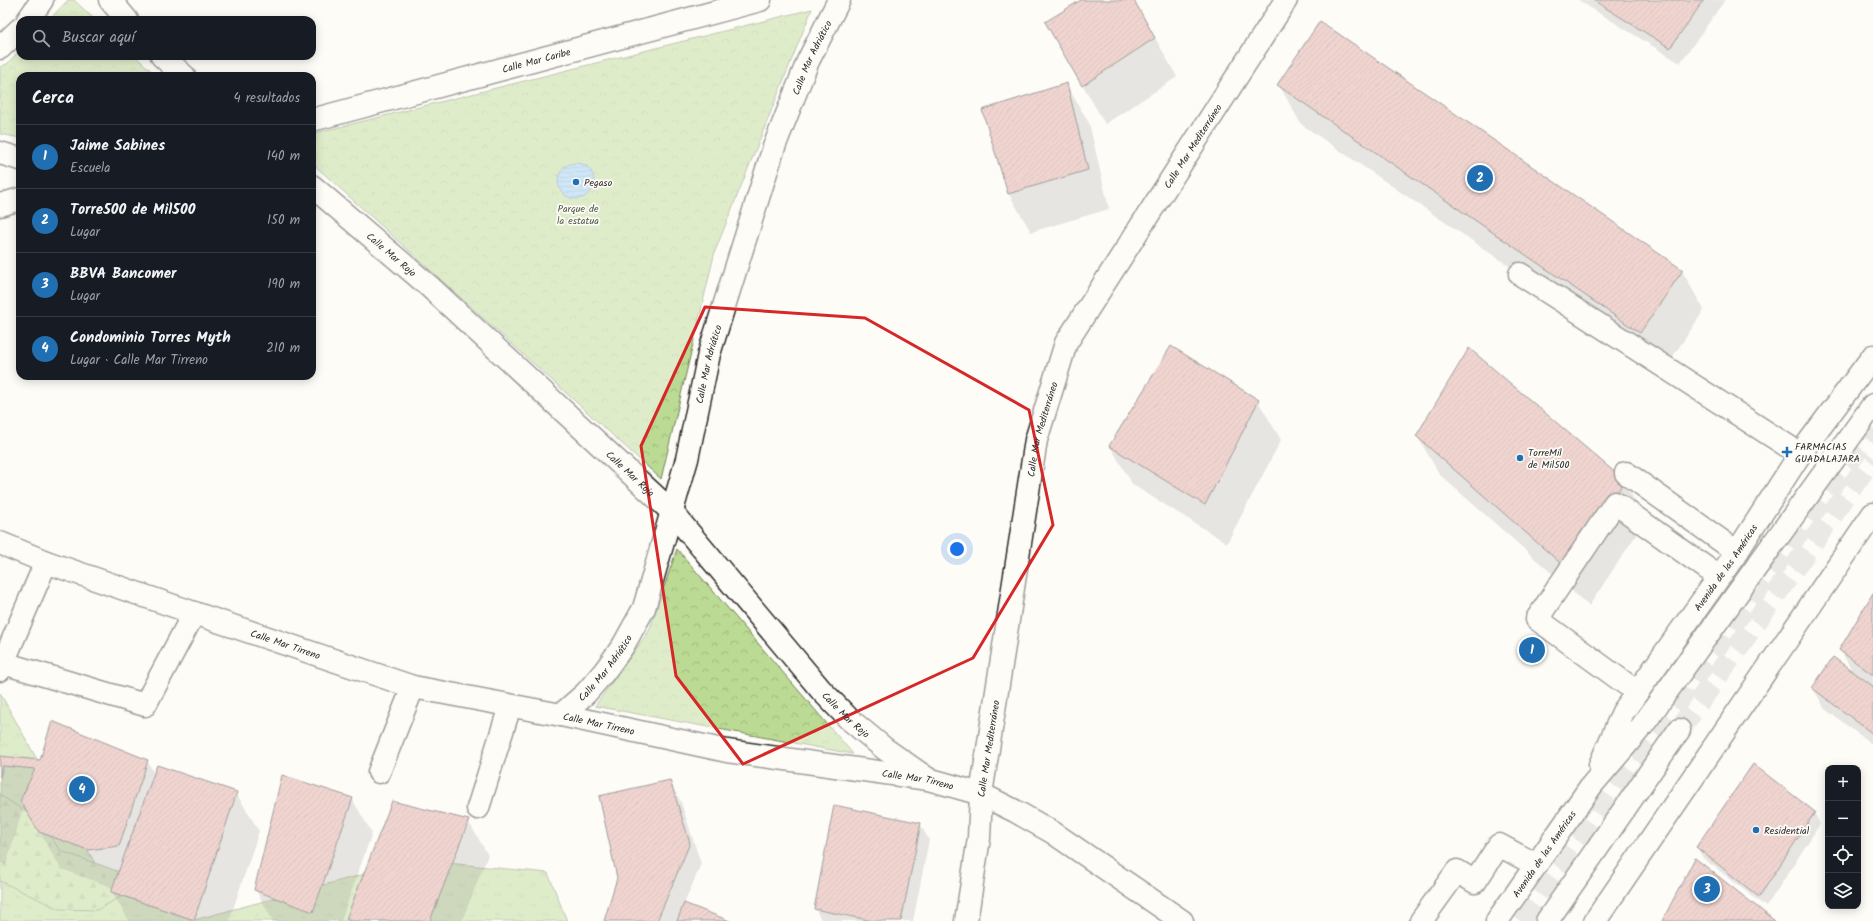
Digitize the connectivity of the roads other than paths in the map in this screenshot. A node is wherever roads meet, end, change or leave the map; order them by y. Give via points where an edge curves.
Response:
1 (42, 0) edge
2 (110, 0) edge
3 (760, 0) edge
4 (839, 0) edge
5 (1286, 0) edge
6 (31, 16) edge
7 (124, 16) edge
8 (16, 33) edge
9 (0, 48) edge
10 (166, 60) edge
11 (180, 72) edge
12 (316, 119) edge
13 (0, 153) edge
14 (16, 158) edge
15 (316, 189) edge
16 (16, 200) edge
17 (0, 205) edge
18 (1520, 274) dead end
19 (1873, 356) edge
20 (1873, 405) edge
21 (1800, 454) junction
22 (1626, 472) dead end
23 (671, 510) junction
24 (1869, 527) edge
25 (0, 543) edge
26 (1737, 552) junction
27 (46, 562) junction
28 (1719, 577) junction
29 (194, 613) junction
30 (2, 667) edge
31 (413, 687) junction
32 (1637, 692) junction
33 (510, 706) junction
34 (562, 715) junction
35 (1679, 730) tunnel mouth
36 (379, 772) dead end
37 (928, 779) junction
38 (1591, 786) junction
39 (981, 794) junction
40 (478, 808) dead end
41 (1536, 865) junction
42 (966, 921) edge
43 (1182, 921) edge
44 (1421, 921) edge
45 (1497, 921) edge
46 (1547, 921) edge
47 (1595, 921) edge

1 - 6 street
2 - 7 street
3 - 12 street, Calle Mar Caribe
4 - 23 street, Calle Mar Adriático via 808,61 774,147 709,354 687,459
5 - 39 street, Calle Mar Mediterráneo via 1066,342 1036,440
8 - 9 street
10 - 11 street
13 - 14 street
15 - 23 street, Calle Mar Rojo via 430,287
16 - 17 street
18 - 21 street
19 - 21 street, Avenida de las Américas
20 - 38 street, Avenida de las Américas via 1642,726
21 - 26 street, Avenida de las Américas
22 - 26 street
23 - 34 street, Calle Mar Adriático via 644,608 623,646 604,672
23 - 37 street, Calle Mar Rojo via 821,690 849,719 885,749
24 - 47 street
25 - 27 street, Calle Mar Tirreno
26 - 28 street, Avenida de las Américas
27 - 29 street, Calle Mar Tirreno
27 - 30 street
28 - 32 street, Avenida de las Américas
28 - 32 street via 1615,503 1537,619
29 - 30 street via 145,705
29 - 31 street, Calle Mar Tirreno
31 - 33 street, Calle Mar Tirreno
31 - 36 street
32 - 38 street, Avenida de las Américas via 1623,712
33 - 34 street, Calle Mar Tirreno
33 - 40 street
34 - 37 street, Calle Mar Tirreno via 727,750
35 - 46 street
37 - 39 street, Calle Mar Tirreno
38 - 41 street, Avenida de las Américas
39 - 42 street, Calle Mar Mediterráneo via 979,838
39 - 43 street, Calle Mar Tirreno via 1052,832
41 - 44 street via 1499,845 1475,882 1457,871
41 - 45 street, Avenida de las Américas

